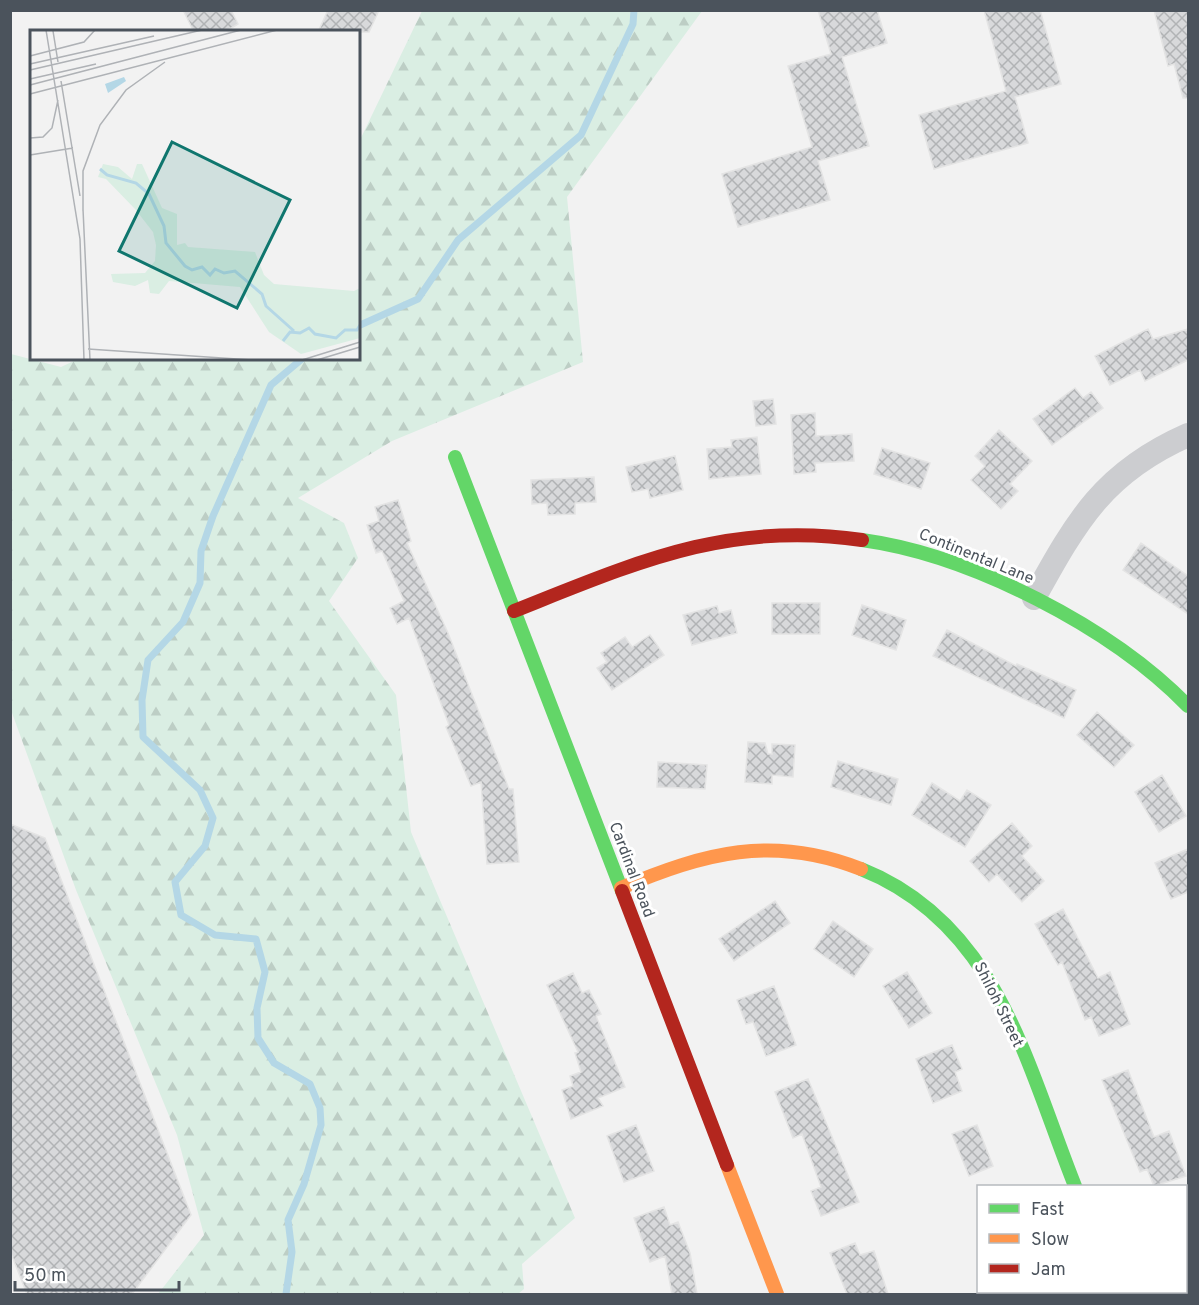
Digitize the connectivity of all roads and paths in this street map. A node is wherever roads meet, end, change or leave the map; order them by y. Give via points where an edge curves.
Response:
1 (1188, 435) edge
2 (455, 457) dead end
3 (1034, 597) junction
4 (514, 611) junction
5 (1188, 706) edge
6 (621, 888) junction
7 (1075, 1185) edge
8 (777, 1294) edge

1 - 3 street via 1136,463 1089,506
2 - 4 street, Cardinal Road
3 - 4 street, Continental Lane via 900,544 846,535 787,532 736,536 687,547
3 - 5 street, Continental Lane via 1124,652
4 - 6 street, Cardinal Road
6 - 7 street, Shiloh Street via 714,854 777,849 842,861 903,889 954,931 985,971 1007,1015
6 - 8 street, Cardinal Road

